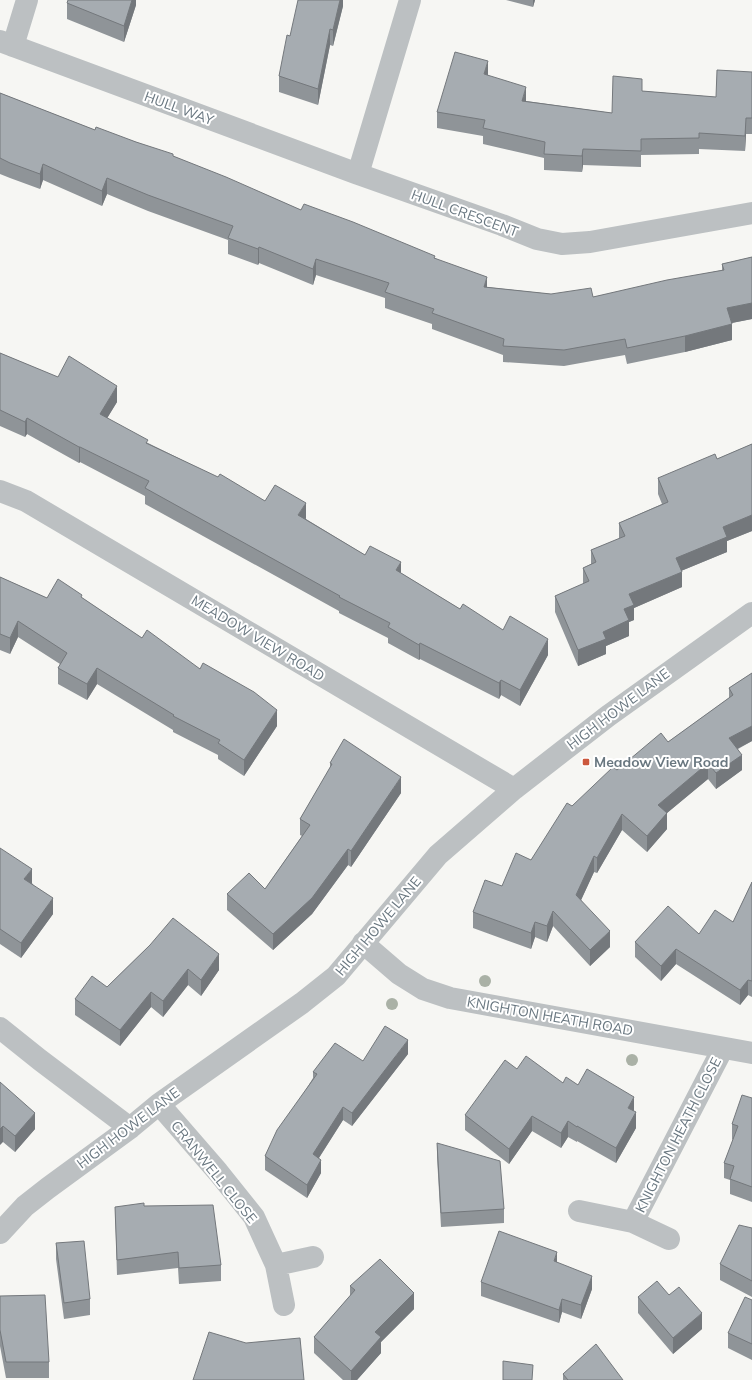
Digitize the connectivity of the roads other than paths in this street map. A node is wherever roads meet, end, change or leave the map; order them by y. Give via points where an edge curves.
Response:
1 (28, 0) edge
2 (410, 0) edge
3 (6, 43) edge
4 (358, 174) junction
5 (752, 213) edge
6 (0, 492) edge
7 (752, 613) edge
8 (514, 789) junction
9 (363, 943) junction
10 (0, 1028) edge
11 (723, 1048) junction
12 (752, 1053) edge
13 (159, 1104) junction
14 (130, 1128) junction
15 (579, 1211) dead end
16 (633, 1222) junction
17 (0, 1233) edge
18 (669, 1239) dead end
19 (313, 1257) dead end
20 (276, 1265) junction
21 (284, 1305) dead end

1 - 3 street
2 - 4 street
3 - 4 street, HULL WAY
4 - 5 street, HULL CRESCENT via 537,240 562,244 590,242
6 - 8 street, MEADOW VIEW ROAD via 26,501
7 - 8 street, HIGH HOWE LANE via 608,716
8 - 9 street, HIGH HOWE LANE via 438,855
9 - 11 street, KNIGHTON HEATH ROAD via 399,974 423,989 450,998
9 - 13 street, HIGH HOWE LANE via 336,976 302,1003
10 - 14 street
11 - 12 street, KNIGHTON HEATH ROAD
11 - 16 street, KNIGHTON HEATH CLOSE
13 - 14 street, HIGH HOWE LANE
13 - 20 street, CRANWELL CLOSE via 254,1217
14 - 17 street, HIGH HOWE LANE via 25,1206
15 - 16 street, KNIGHTON HEATH CLOSE
16 - 18 street, KNIGHTON HEATH CLOSE
19 - 20 street
20 - 21 street, CRANWELL CLOSE

